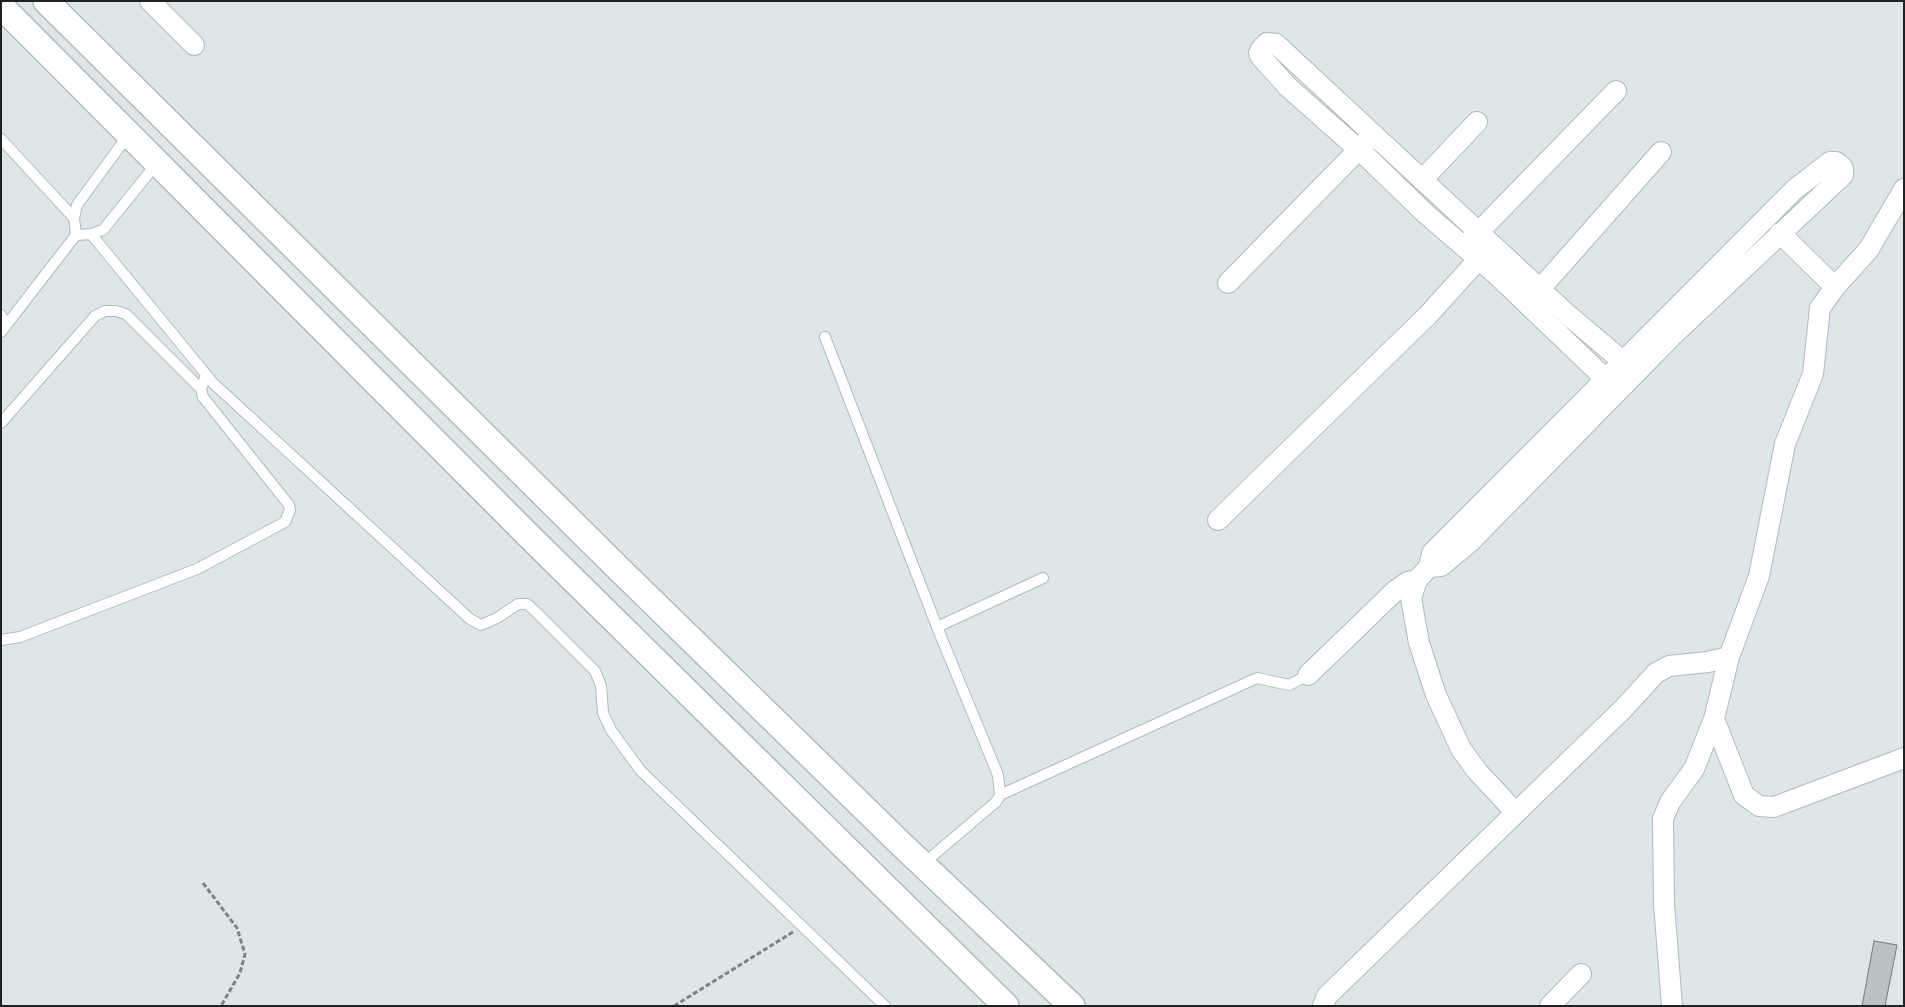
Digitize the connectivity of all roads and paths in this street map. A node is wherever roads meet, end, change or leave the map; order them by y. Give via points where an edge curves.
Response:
1 (46, 1) edge
2 (150, 1) edge
3 (1, 6) edge
4 (194, 45) dead end
5 (1616, 91) dead end
6 (1477, 122) dead end
7 (129, 134) junction
8 (1374, 134) junction
9 (1, 139) edge
10 (1359, 150) junction
11 (1662, 152) dead end
12 (157, 162) junction
13 (1422, 180) junction
14 (1904, 189) edge
15 (74, 218) junction
16 (1780, 233) junction
17 (76, 234) junction
18 (90, 234) junction
19 (1485, 238) junction
20 (1471, 253) junction
21 (1228, 283) dead end
22 (1835, 287) junction
23 (1540, 289) junction
24 (1, 315) edge
25 (4, 329) edge
26 (825, 337) dead end
27 (1630, 367) junction
28 (206, 375) junction
29 (1613, 385) junction
30 (201, 389) junction
31 (1, 423) edge
32 (1218, 520) dead end
33 (1423, 574) junction
34 (1043, 578) dead end
35 (936, 626) junction
36 (1, 640) edge
37 (1729, 657) junction
38 (1308, 675) joint
39 (1714, 720) junction
40 (1904, 758) edge
41 (1000, 795) junction
42 (1516, 813) junction
43 (922, 865) junction
44 (203, 883) dead end
45 (802, 926) junction
46 (1581, 974) dead end
47 (221, 1006) edge
48 (674, 1006) edge
49 (885, 1006) edge
50 (1006, 1006) edge
51 (1072, 1006) edge
52 (1323, 1006) edge
53 (1550, 1006) edge
54 (1672, 1006) edge

1 - 43 street
2 - 4 street
3 - 7 street
5 - 19 street
6 - 13 street
7 - 12 street
7 - 15 lane via 77,205
8 - 10 street
8 - 10 street via 1276,44 1267,43 1261,49 1261,58 1288,87
8 - 13 street
9 - 15 lane
10 - 20 street
10 - 21 street
11 - 23 street
12 - 18 lane via 103,230
12 - 50 street via 530,537
13 - 19 street
14 - 22 street via 1869,250
15 - 17 lane
16 - 22 street
16 - 27 street
16 - 27 street via 1842,175 1843,168 1839,164 1830,162 1794,190
17 - 18 lane
17 - 25 lane
18 - 28 lane
19 - 20 street
19 - 23 street
20 - 29 street
20 - 32 street via 1428,314
22 - 37 street via 1820,308 1812,374 1785,444 1759,576
23 - 27 street
24 - 25 lane
26 - 35 lane
27 - 29 street
28 - 30 lane
28 - 45 lane via 470,619 480,625 497,618 508,608 527,604 595,672 601,686 603,713 611,730 640,770
29 - 33 street via 1470,542 1441,566
30 - 31 lane via 126,314 104,311 95,316
30 - 36 lane via 209,406 289,505 285,522 196,569 20,637
33 - 38 street via 1396,590
33 - 42 street via 1410,598 1412,614 1442,710 1472,764
34 - 35 lane
35 - 41 lane via 998,775
37 - 39 street
37 - 42 street via 1669,666 1656,673
38 - 41 lane via 1289,685 1257,678
39 - 40 street via 1744,795 1759,806 1774,806
39 - 54 street via 1694,769 1670,802 1663,819 1664,904
41 - 43 lane via 996,802
42 - 52 street via 1327,996
43 - 51 street
44 - 47 path via 238,928 245,954 240,973
45 - 48 path
45 - 49 lane
46 - 53 street

